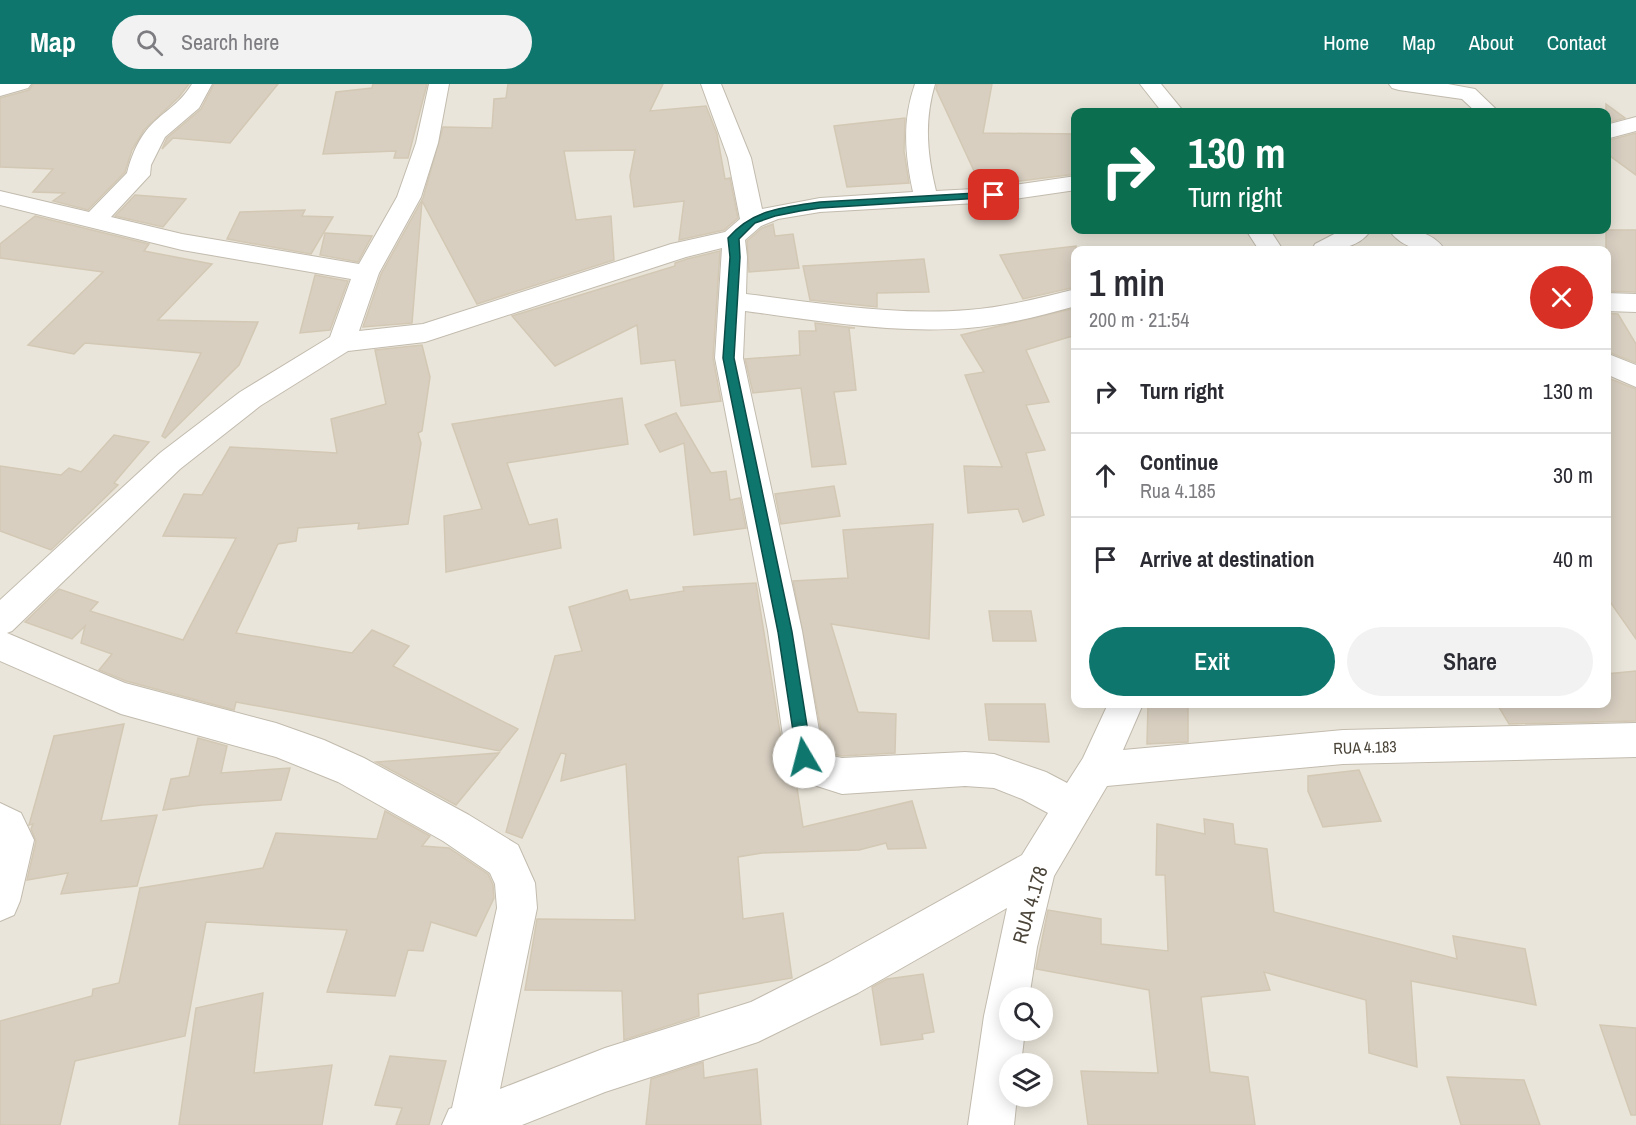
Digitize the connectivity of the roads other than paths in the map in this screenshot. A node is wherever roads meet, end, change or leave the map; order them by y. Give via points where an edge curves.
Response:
1 (21, 84) edge
2 (202, 84) edge
3 (439, 84) edge
4 (711, 84) edge
5 (925, 84) edge
6 (1150, 84) edge
7 (1399, 84) edge
8 (0, 90) edge
9 (1170, 108) edge
10 (1484, 108) edge
11 (1636, 124) edge
12 (1611, 131) edge
13 (1071, 184) edge
14 (0, 198) edge
15 (926, 199) junction
16 (95, 220) junction
17 (743, 230) junction
18 (1352, 234) edge
19 (1407, 234) edge
20 (1331, 246) edge
21 (1427, 246) edge
22 (366, 273) junction
23 (1071, 298) edge
24 (731, 301) junction
25 (1611, 303) edge
26 (1636, 303) edge
27 (342, 342) junction
28 (1611, 364) edge
29 (1636, 377) edge
30 (0, 621) edge
31 (0, 645) edge
32 (1124, 708) edge
33 (1636, 740) edge
34 (1096, 770) junction
35 (1074, 807) junction
36 (0, 822) edge
37 (1036, 869) junction
38 (0, 901) edge
39 (468, 1124) edge
40 (991, 1125) edge

1 - 8 street
2 - 16 street via 191,103 155,134 138,175
3 - 22 street via 427,143 409,197
4 - 17 street via 742,169
5 - 15 street via 915,124
6 - 9 street
7 - 10 street via 1468,93
11 - 12 street
13 - 15 street via 994,195
14 - 16 street
15 - 17 street via 820,205 773,213
16 - 22 street via 182,242
17 - 24 street via 735,257
17 - 27 street via 425,333
18 - 20 street
19 - 21 street
22 - 27 street
23 - 24 street via 1011,314 917,320
24 - 35 street via 729,358 785,632 804,757 811,768 842,776 994,771 1033,785
25 - 26 street
27 - 30 street via 250,399 170,461
28 - 29 street
31 - 39 street via 121,698 311,752 456,828 504,859 515,883 517,908
32 - 34 street, RUA 4.178
33 - 34 street, RUA 4.183 via 1343,747
34 - 35 street, RUA 4.178
35 - 37 street, RUA 4.178
36 - 38 street via 12,831 15,840
37 - 39 street via 843,978 758,1020 605,1070
37 - 40 street, RUA 4.178 via 1017,947

